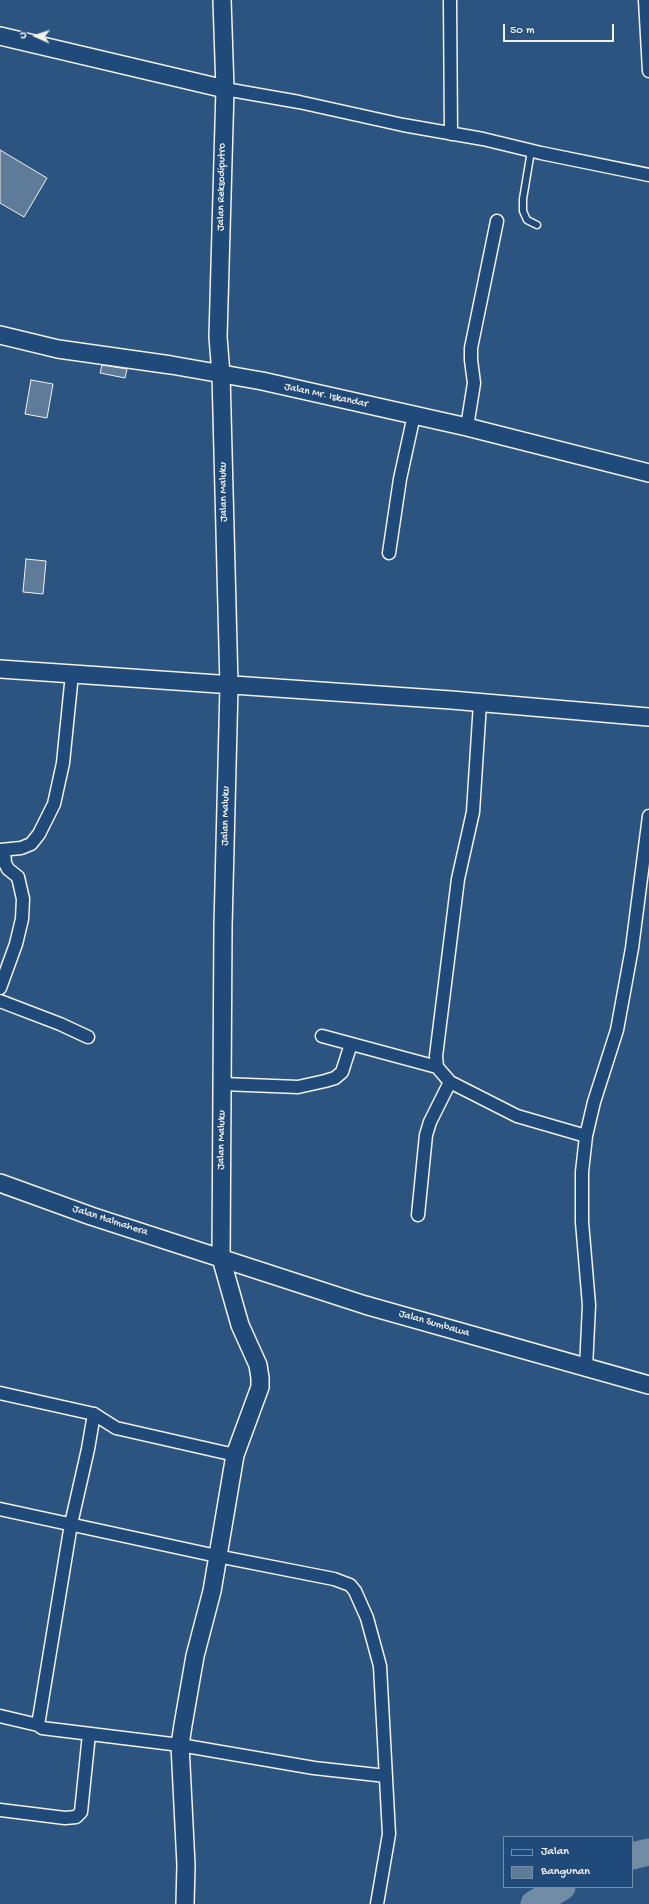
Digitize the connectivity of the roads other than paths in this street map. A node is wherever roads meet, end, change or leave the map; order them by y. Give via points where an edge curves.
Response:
1 (222, 0) edge
2 (450, 0) edge
3 (644, 0) edge
4 (0, 36) edge
5 (649, 71) edge
6 (225, 89) junction
7 (451, 134) junction
8 (531, 151) junction
9 (649, 175) edge
10 (497, 221) dead end
11 (537, 225) dead end
12 (0, 335) edge
13 (221, 374) junction
14 (414, 415) junction
15 (467, 427) junction
16 (649, 473) edge
17 (389, 553) dead end
18 (0, 669) edge
19 (72, 674) junction
20 (229, 686) junction
21 (480, 703) junction
22 (649, 717) edge
23 (649, 816) edge
24 (2, 850) edge
25 (0, 988) edge
26 (0, 1001) edge
27 (322, 1036) dead end
28 (88, 1038) dead end
29 (351, 1044) junction
30 (438, 1067) junction
31 (450, 1082) junction
32 (223, 1084) junction
33 (586, 1136) junction
34 (0, 1183) edge
35 (418, 1215) dead end
36 (221, 1258) junction
37 (586, 1368) junction
38 (649, 1385) edge
39 (0, 1393) edge
40 (94, 1414) junction
41 (235, 1455) junction
42 (0, 1509) edge
43 (71, 1524) junction
44 (216, 1556) junction
45 (0, 1716) edge
46 (38, 1725) junction
47 (89, 1734) junction
48 (180, 1745) junction
49 (386, 1776) junction
50 (0, 1810) edge
51 (184, 1904) edge
52 (377, 1904) edge

1 - 6 main road, Jalan Reksodiputro
2 - 7 street
3 - 5 street
4 - 6 main road
6 - 7 street
6 - 13 main road, Jalan Reksodiputro via 218,337
7 - 8 street
8 - 9 street
8 - 11 lane via 522,199 527,220
10 - 15 street via 471,348 474,383
12 - 13 main road, Jalan Mr. Iskandar via 58,349
13 - 14 main road, Jalan Mr. Iskandar
13 - 20 main road, Jalan Maluku
14 - 15 main road, Jalan Mr. Iskandar
14 - 17 street via 400,479
15 - 16 main road, Jalan Mr. Iskandar
18 - 19 main road
19 - 20 main road
19 - 24 street via 63,762 54,804 31,844
20 - 21 main road
20 - 32 main road, Jalan Maluku via 223,926
21 - 22 main road
21 - 30 street via 473,812 458,879 436,1056
23 - 33 street via 632,948 617,1030
24 - 25 street via 8,869 18,877 23,899 22,919 16,944
26 - 28 street via 60,1024
27 - 29 street
29 - 30 street
29 - 32 street via 342,1072 335,1078 298,1087
30 - 31 street
31 - 33 street via 517,1116
31 - 35 street via 426,1135
32 - 36 main road, Jalan Maluku
33 - 37 street via 582,1172 582,1222 589,1305
34 - 36 main road, Jalan Halmahera via 91,1216
36 - 37 main road, Jalan Sumbawa via 365,1305
36 - 41 main road, Jalan Maluku via 240,1325 258,1365 260,1378 260,1387
37 - 38 main road, Jalan Sumbawa
39 - 40 street
40 - 41 street via 116,1428
40 - 43 street
41 - 44 main road, Jalan Maluku
42 - 43 street
43 - 44 street
43 - 46 street
44 - 48 main road, Jalan Maluku via 212,1591 195,1656
44 - 49 street via 334,1579 350,1585 355,1591 367,1618 380,1666
45 - 46 street
46 - 47 street via 42,1728
47 - 48 street
47 - 50 street via 81,1812 76,1817 65,1818
48 - 49 street via 314,1768
48 - 51 main road, Jalan Maluku via 186,1865
49 - 52 street via 389,1834

